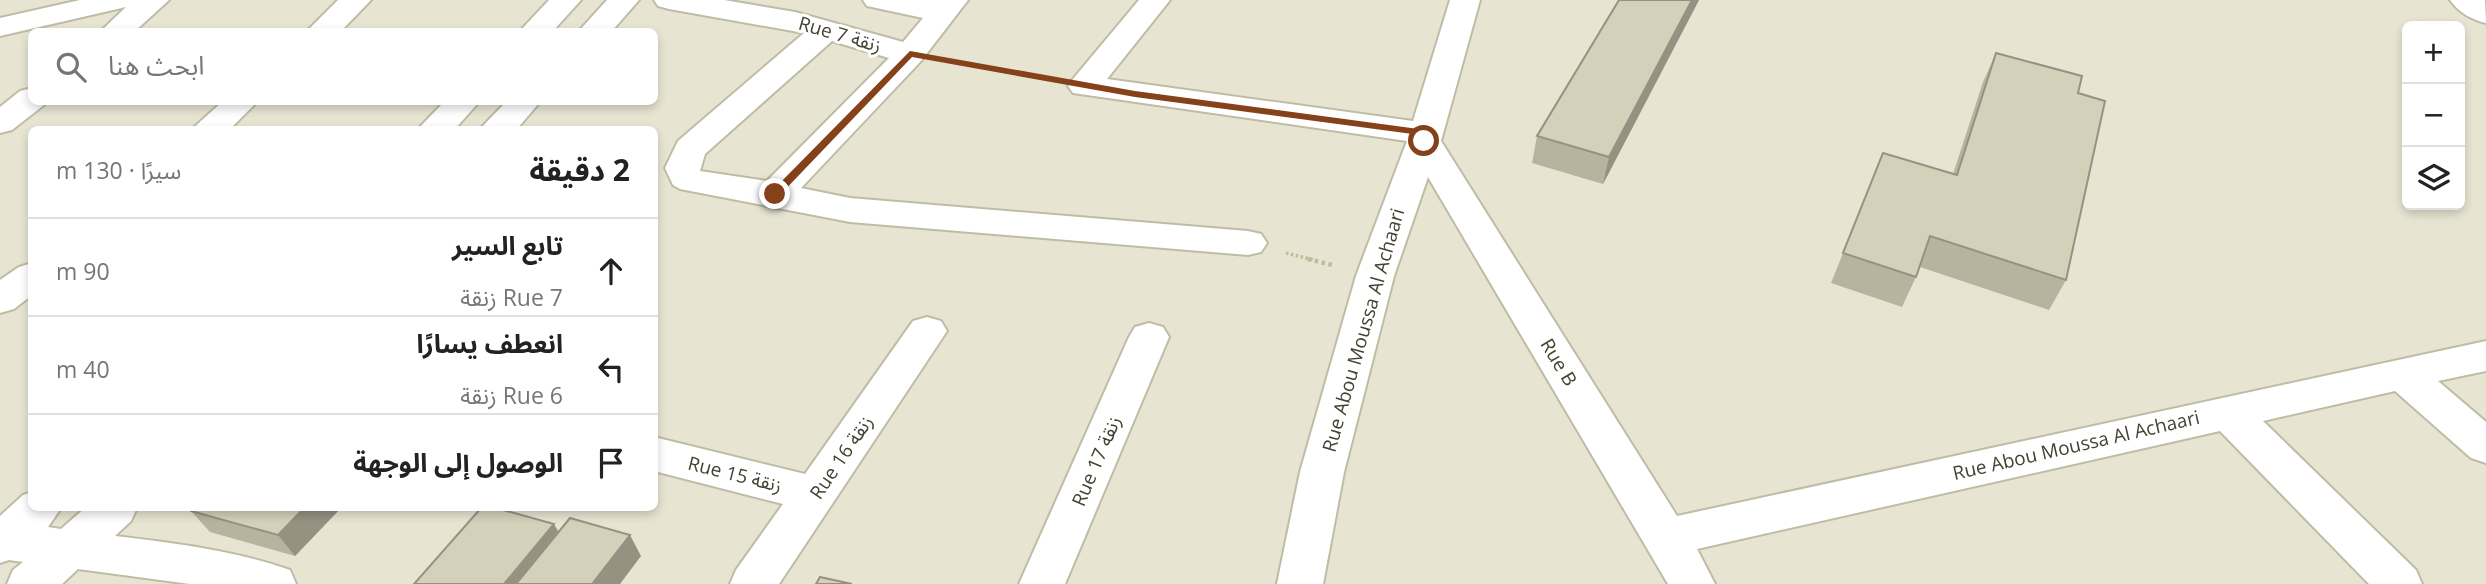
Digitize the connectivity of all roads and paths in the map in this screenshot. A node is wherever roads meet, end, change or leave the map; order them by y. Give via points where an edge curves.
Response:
1 (120, 0) edge
2 (155, 0) edge
3 (356, 0) edge
4 (566, 0) edge
5 (624, 0) edge
6 (669, 0) edge
7 (878, 0) edge
8 (1155, 0) edge
9 (1465, 0) edge
10 (2465, 0) edge
11 (948, 6) edge
12 (2486, 14) edge
13 (0, 27) edge
14 (120, 28) edge
15 (325, 28) edge
16 (538, 28) edge
17 (597, 28) edge
18 (826, 30) junction
19 (910, 54) junction
20 (1084, 86) junction
21 (28, 101) edge
22 (237, 105) edge
23 (460, 105) edge
24 (521, 105) edge
25 (0, 123) edge
26 (213, 126) edge
27 (438, 126) edge
28 (500, 126) edge
29 (1425, 137) junction
30 (775, 194) junction
31 (1248, 243) joint
32 (1375, 276) junction
33 (28, 279) edge
34 (0, 299) edge
35 (928, 331) dead end
36 (1149, 337) dead end
37 (2486, 356) edge
38 (2402, 374) junction
39 (2227, 411) junction
40 (2486, 446) edge
41 (658, 455) edge
42 (816, 494) junction
43 (36, 511) edge
44 (112, 511) edge
45 (1666, 537) junction
46 (1, 541) edge
47 (73, 548) junction
48 (30, 584) edge
49 (273, 584) edge
50 (753, 584) edge
51 (1042, 584) edge
52 (1300, 584) edge
53 (1692, 584) edge
54 (2399, 584) edge

1 - 13 street
2 - 14 street
3 - 15 street
4 - 16 street
5 - 17 street
6 - 18 street, Rue 7 زنقة via 748,11
7 - 11 street
8 - 20 street
9 - 29 street, Rue Abou Moussa Al Achaari
10 - 12 street
11 - 19 street
18 - 19 street, Rue 7 زنقة
18 - 30 street via 690,149 682,168 692,181
19 - 20 path
19 - 30 street
20 - 29 street
21 - 25 street
22 - 26 street
23 - 27 street
24 - 28 street
29 - 32 street, Rue Abou Moussa Al Achaari
29 - 45 street, Rue B
30 - 31 street via 850,210
31 - 32 path
32 - 52 street, Rue Abou Moussa Al Achaari via 1322,472
33 - 34 street
35 - 42 street, Rue 16 زنقة
36 - 51 street, Rue 17 زنقة
37 - 38 street, Rue Abou Moussa Al Achaari
38 - 39 street, Rue Abou Moussa Al Achaari
38 - 40 street
39 - 45 street, Rue Abou Moussa Al Achaari
39 - 54 street
41 - 42 street, Rue 15 زنقة
42 - 50 street, Rue 16 زنقة
43 - 46 street
44 - 47 street
45 - 53 street, Rue B
46 - 47 street
47 - 48 street
47 - 49 street via 209,567

